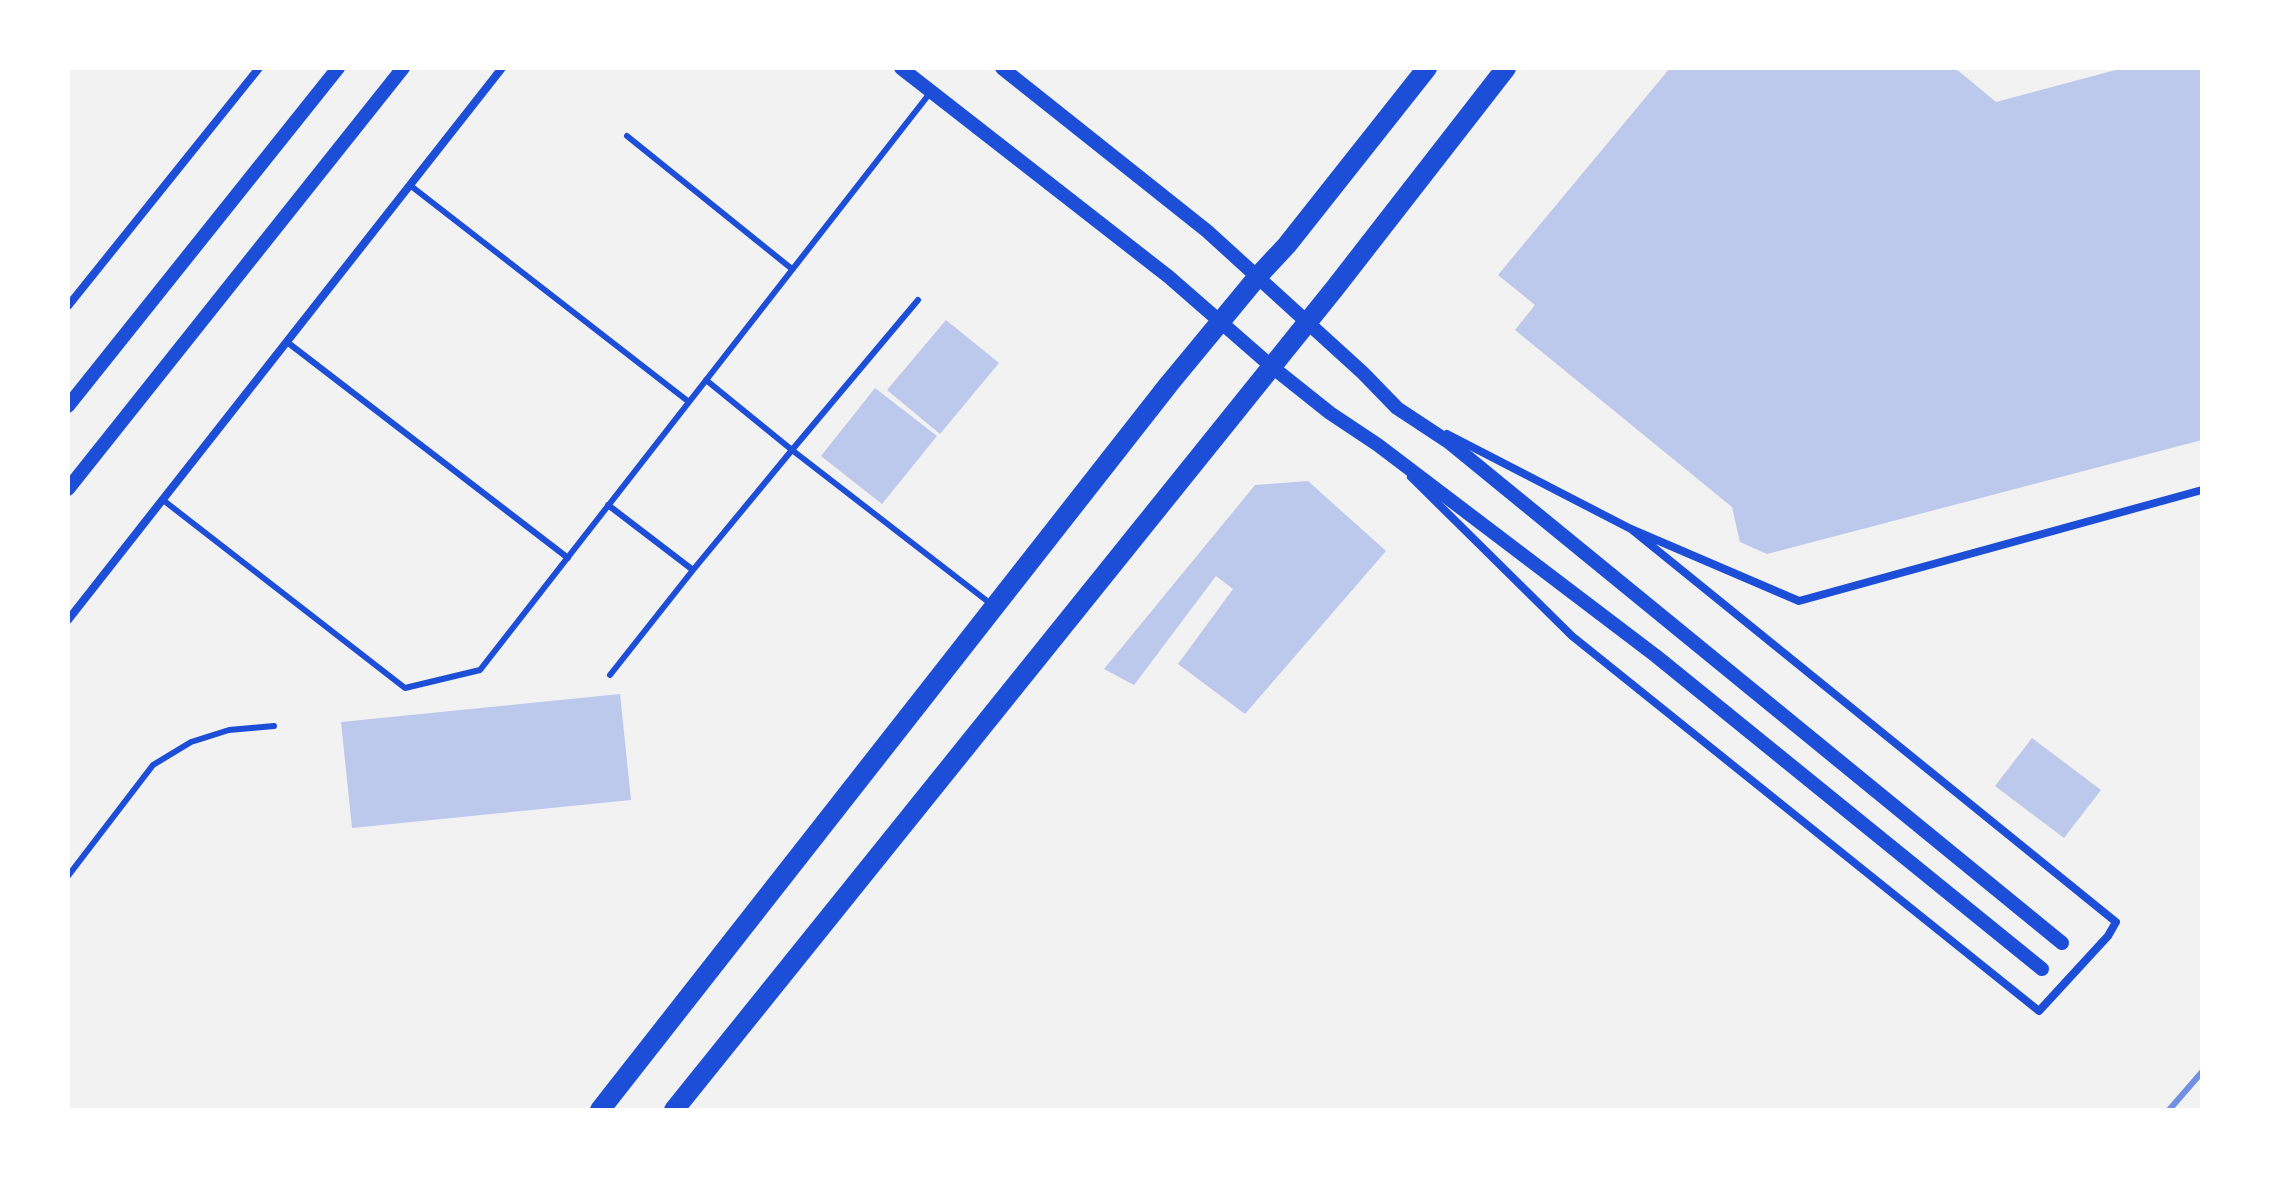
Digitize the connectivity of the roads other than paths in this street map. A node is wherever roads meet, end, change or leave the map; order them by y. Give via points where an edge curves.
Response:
1 (259, 68) edge
2 (338, 68) edge
3 (403, 68) edge
4 (502, 68) edge
5 (901, 68) edge
6 (1002, 68) edge
7 (1427, 68) edge
8 (1506, 68) edge
9 (932, 90) junction
10 (627, 136) dead end
11 (411, 186) junction
12 (792, 269) junction
13 (1259, 275) junction
14 (918, 300) dead end
15 (68, 306) edge
16 (1221, 320) junction
17 (1308, 321) junction
18 (287, 342) junction
19 (1271, 366) junction
20 (706, 380) junction
21 (689, 402) junction
22 (68, 406) edge
23 (1397, 408) junction
24 (1378, 445) junction
25 (792, 450) junction
26 (68, 489) edge
27 (2202, 490) edge
28 (163, 500) junction
29 (608, 505) junction
30 (1631, 529) junction
31 (568, 558) junction
32 (693, 570) junction
33 (994, 606) junction
34 (68, 620) edge
35 (610, 675) dead end
36 (274, 726) dead end
37 (68, 876) edge
38 (2062, 943) dead end
39 (2042, 969) dead end
40 (600, 1110) edge
41 (674, 1110) edge

1 - 15 street
2 - 22 street
3 - 26 street
4 - 11 street
5 - 9 street
6 - 13 street
7 - 13 main road
8 - 17 main road
9 - 12 lane
9 - 16 street
10 - 12 lane
11 - 18 street
11 - 21 lane
12 - 20 lane
13 - 16 main road
13 - 17 street
14 - 25 lane
16 - 19 street
16 - 33 main road
17 - 19 main road
17 - 23 street
18 - 28 street
18 - 31 lane
19 - 24 street
19 - 41 main road
20 - 21 lane
20 - 25 lane
21 - 29 lane
23 - 30 street
23 - 38 street via 1450,443
24 - 30 street via 1572,636 2039,1011 2116,922
24 - 39 street via 1656,656
25 - 32 lane
25 - 33 lane
27 - 30 street via 1799,601
28 - 31 lane via 405,688 480,670
28 - 34 street
29 - 31 lane
29 - 32 lane
32 - 35 lane
33 - 40 main road
36 - 37 lane via 229,730 191,742 153,765

